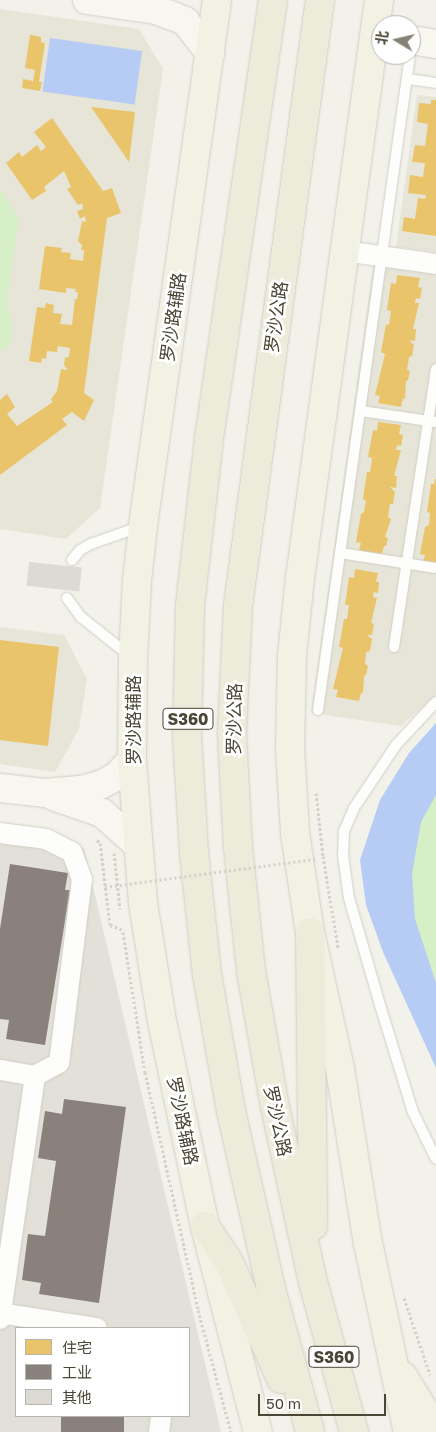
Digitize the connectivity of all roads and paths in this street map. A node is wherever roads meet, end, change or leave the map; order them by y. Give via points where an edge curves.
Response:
1 (86, 0) edge
2 (218, 0) edge
3 (273, 0) edge
4 (320, 0) edge
5 (379, 0) edge
6 (378, 15) edge
7 (210, 53) junction
8 (373, 65) edge
9 (411, 65) edge
10 (408, 79) junction
11 (436, 83) edge
12 (344, 251) junction
13 (383, 256) junction
14 (436, 264) edge
15 (436, 369) edge
16 (361, 411) junction
17 (432, 421) edge
18 (143, 526) junction
19 (340, 553) junction
20 (72, 560) dead end
21 (406, 563) junction
22 (436, 568) edge
23 (67, 598) dead end
24 (394, 647) dead end
25 (132, 658) junction
26 (436, 702) edge
27 (318, 710) dead end
28 (132, 760) junction
29 (0, 788) edge
30 (45, 793) junction
31 (0, 833) edge
32 (92, 834) dead end
33 (137, 844) junction
34 (315, 859) dead end
35 (105, 887) junction
36 (123, 930) dead end
37 (310, 932) junction
38 (0, 1070) edge
39 (35, 1076) junction
40 (436, 1159) edge
41 (205, 1226) junction
42 (313, 1282) junction
43 (0, 1315) edge
44 (90, 1327) edge
45 (390, 1354) junction
46 (162, 1417) edge
47 (436, 1430) edge
48 (159, 1432) edge
49 (258, 1432) edge
50 (305, 1432) edge
51 (310, 1432) edge
52 (354, 1432) edge
53 (408, 1432) edge

1 - 7 street via 170,14 185,21
2 - 7 main road, 罗沙路辅路
3 - 51 highway, S360 via 210,430 190,606 188,737 194,853 206,965 231,1111 271,1289
4 - 42 highway, 罗沙公路 / S360 via 238,606 232,734 238,847 251,971 274,1102
5 - 6 main road
7 - 18 main road, 罗沙路辅路
8 - 12 main road
9 - 10 lane
10 - 11 lane
10 - 13 lane
12 - 13 street
12 - 37 main road via 292,655 290,748 295,833
13 - 14 street
13 - 16 lane
15 - 17 lane
16 - 17 lane
16 - 19 lane
17 - 21 lane
18 - 20 lane via 91,544
18 - 25 main road, 罗沙路辅路
19 - 21 lane
19 - 27 lane
21 - 22 lane
21 - 24 lane
23 - 25 lane via 81,617
25 - 28 main road, 罗沙路辅路
26 - 40 lane via 396,745 354,808 344,831 343,855 349,898 380,1006 414,1112
28 - 30 street via 117,776 100,785
28 - 33 main road, 罗沙路辅路
29 - 30 street
30 - 33 street via 102,813
31 - 39 street via 46,839 72,852 82,879 59,1063
32 - 35 path via 100,843
33 - 41 main road, 罗沙路辅路 via 142,903 161,1016
34 - 35 path, bridge
35 - 36 path via 110,924
37 - 42 highway
37 - 45 main road via 340,1069
38 - 39 street
39 - 43 street
41 - 49 main road, 罗沙路辅路
41 - 50 highway via 229,1262
42 - 52 highway, 罗沙公路 / S360
43 - 44 street
45 - 47 main road
45 - 53 main road
46 - 48 street

